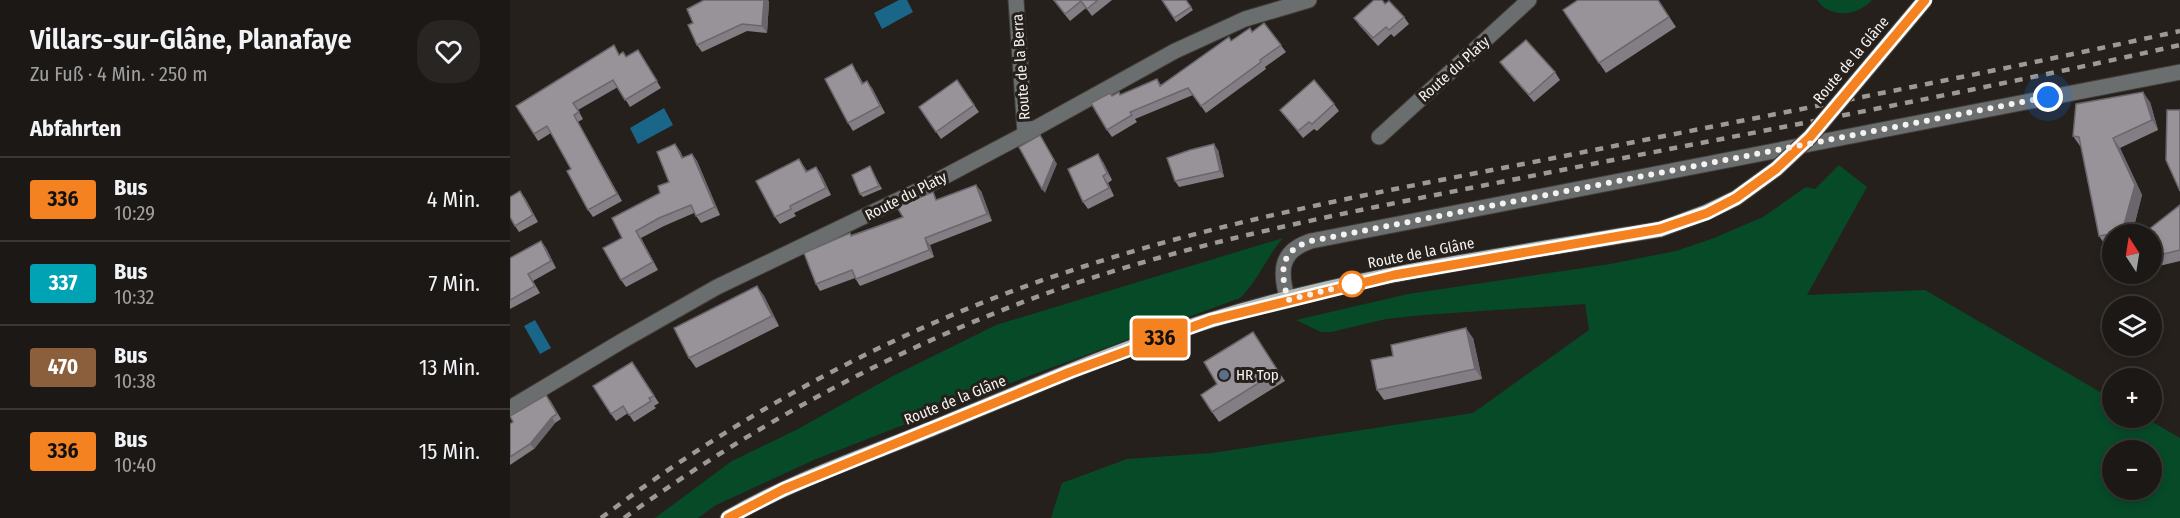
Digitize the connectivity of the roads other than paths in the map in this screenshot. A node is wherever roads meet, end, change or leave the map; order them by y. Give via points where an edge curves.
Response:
1 (1016, 0) edge
2 (1309, 0) edge
3 (1529, 0) edge
4 (1925, 0) edge
5 (2180, 72) edge
6 (1025, 134) junction
7 (1379, 137) dead end
8 (1288, 300) junction
9 (510, 408) edge
10 (728, 518) edge

1 - 6 street, Route de la Berra
2 - 6 street, Route du Platy via 1245,19 1175,51
3 - 7 street, Route du Platy
4 - 8 main road, Route de la Glâne, bridge via 1810,137 1776,169 1707,213 1660,229 1394,275
5 - 8 street via 1311,241 1295,248 1285,261 1282,277
6 - 9 street, Route du Platy via 717,287
8 - 10 main road, Route de la Glâne via 1211,320 1080,369 784,489

